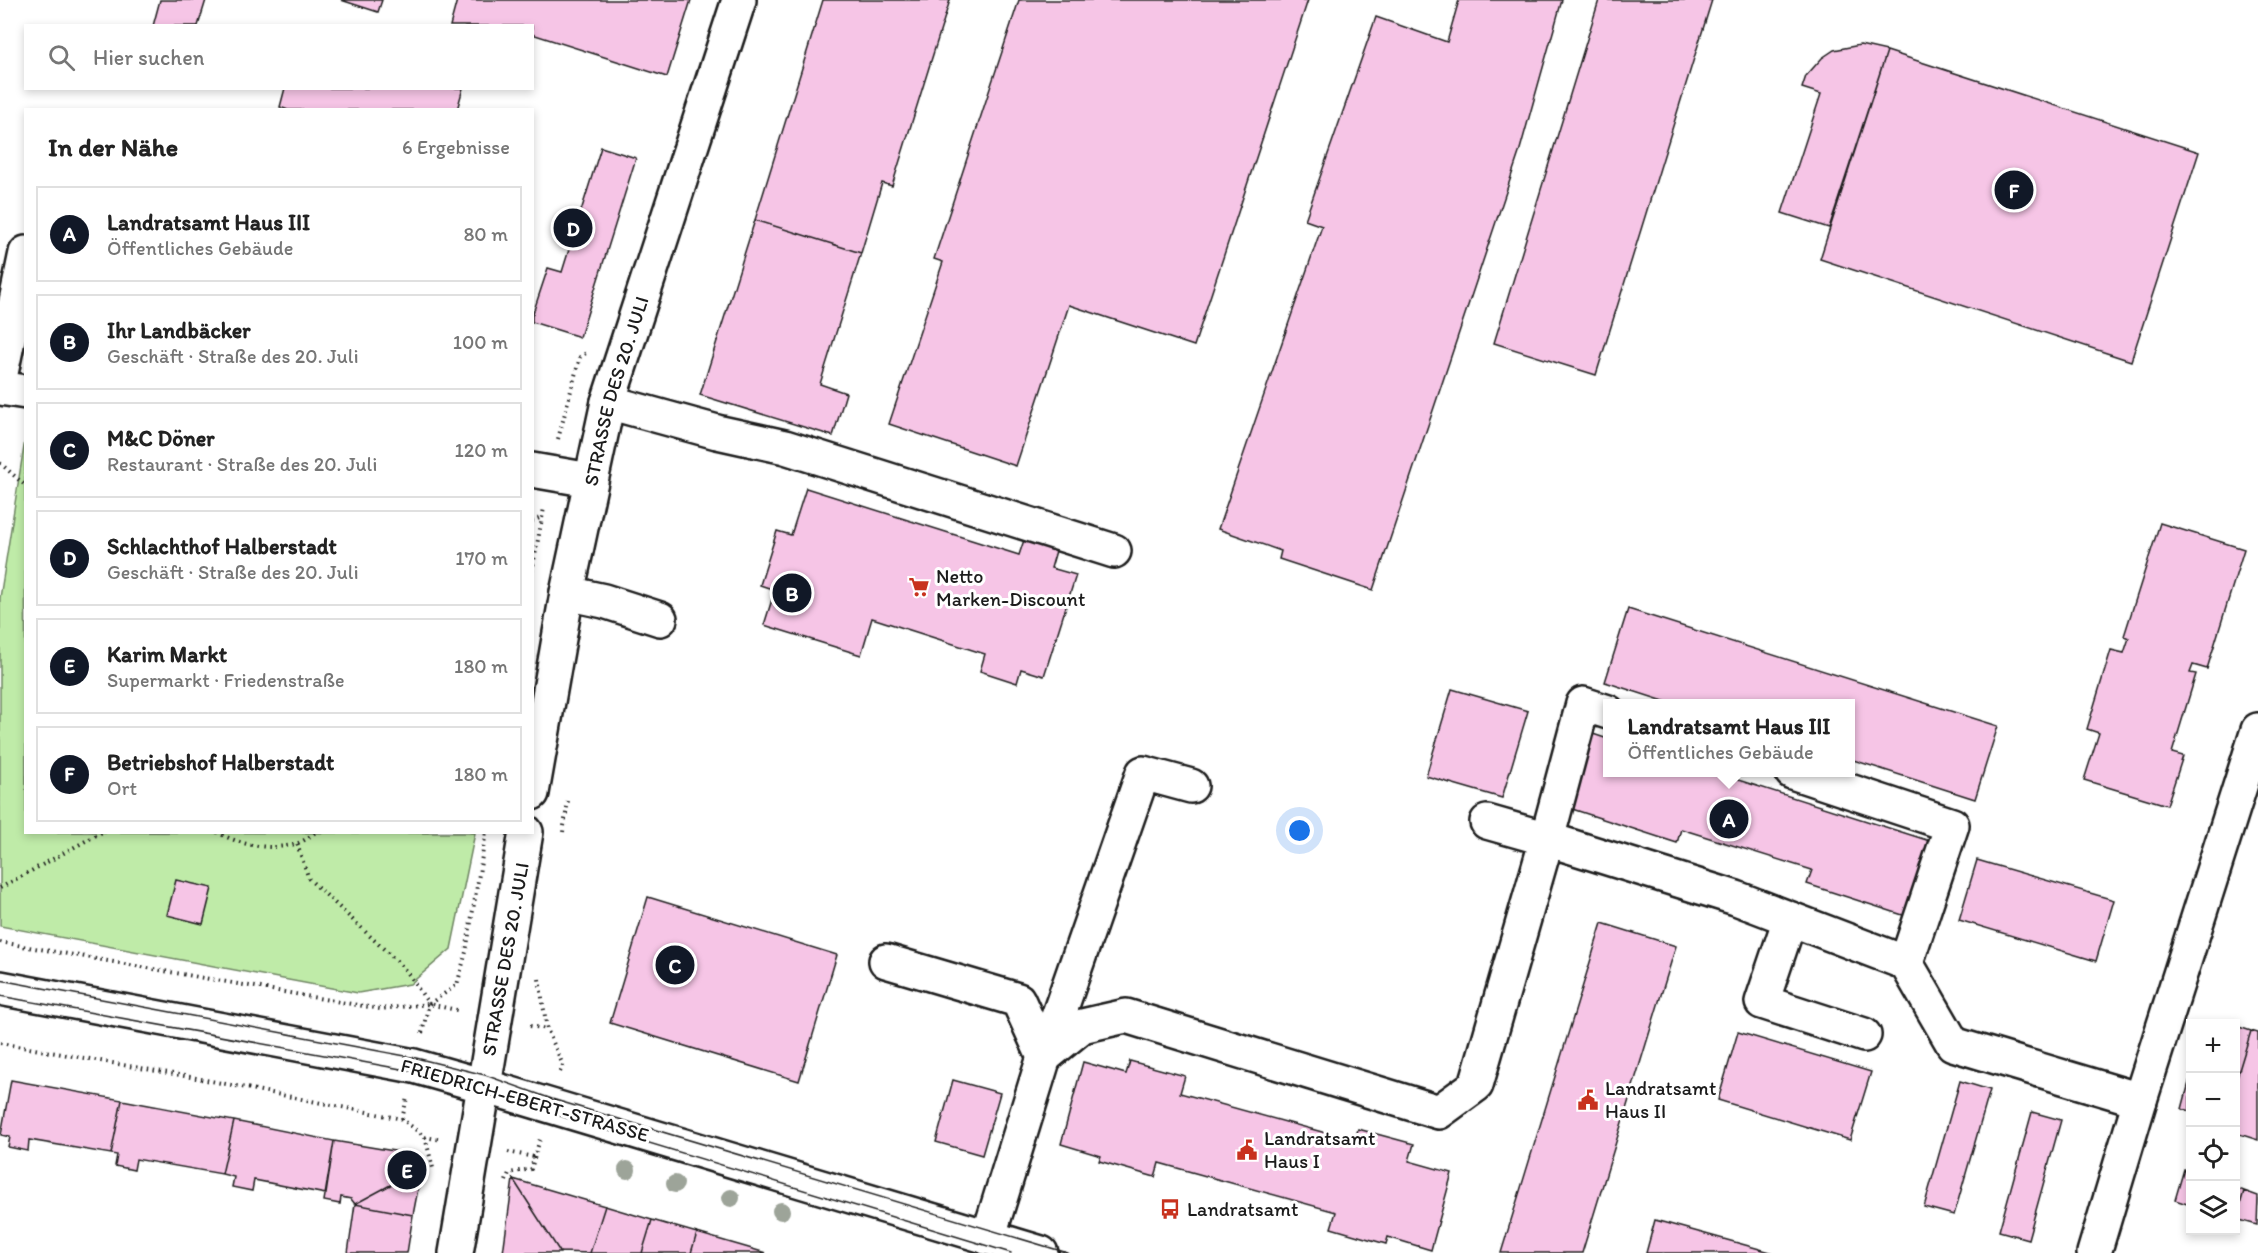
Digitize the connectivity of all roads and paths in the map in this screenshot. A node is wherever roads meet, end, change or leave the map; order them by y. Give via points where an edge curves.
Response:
1 (739, 0) edge
2 (24, 263) edge
3 (0, 378) edge
4 (0, 388) edge
5 (24, 392) edge
6 (608, 402) junction
7 (0, 463) edge
8 (534, 470) edge
9 (590, 480) junction
10 (24, 484) edge
11 (543, 517) dead end
12 (534, 520) edge
13 (1114, 551) dead end
14 (567, 593) junction
15 (660, 619) dead end
16 (1603, 710) edge
17 (2258, 730) edge
18 (1807, 777) edge
19 (534, 782) edge
20 (1191, 786) dead end
21 (569, 797) dead end
22 (1487, 822) dead end
23 (98, 834) edge
24 (220, 834) edge
25 (313, 834) edge
26 (486, 834) edge
27 (526, 834) edge
28 (1547, 839) junction
29 (561, 843) dead end
30 (297, 844) junction
31 (0, 888) edge
32 (1790, 920) junction
33 (0, 942) edge
34 (886, 961) dead end
35 (1906, 963) junction
36 (541, 969) dead end
37 (0, 988) edge
38 (429, 1004) junction
39 (495, 1018) junction
40 (547, 1029) junction
41 (1864, 1035) dead end
42 (0, 1043) edge
43 (1044, 1057) junction
44 (414, 1066) junction
45 (484, 1086) junction
46 (2140, 1100) junction
47 (549, 1107) junction
48 (402, 1119) junction
49 (475, 1146) junction
50 (534, 1157) junction
51 (504, 1183) dead end
52 (988, 1238) junction
53 (456, 1253) edge
54 (1041, 1253) edge
55 (2094, 1253) edge

1 - 6 street, STRASSE DES 20. JULI
2 - 3 street
4 - 5 street
6 - 9 street, STRASSE DES 20. JULI
6 - 13 street via 785,447
7 - 10 path
8 - 9 street
9 - 14 street, STRASSE DES 20. JULI
11 - 12 path
14 - 15 street
14 - 19 street, STRASSE DES 20. JULI
16 - 28 street via 1584,704
17 - 46 street
18 - 35 street via 1952,825
20 - 43 street via 1143,773
21 - 29 path
22 - 28 street
23 - 31 path
24 - 30 path via 231,840 268,847
25 - 30 path
26 - 38 path via 457,985
27 - 39 street, STRASSE DES 20. JULI
28 - 32 street via 1736,898
28 - 43 street via 1476,1085 1439,1112 1126,1016 1082,1026
30 - 38 path via 309,879 403,967
32 - 35 street
32 - 41 street via 1762,1002
33 - 38 path via 380,1009
34 - 43 street via 1018,1000
35 - 46 street via 1953,1044
36 - 40 path via 539,981
37 - 44 street, FRIEDRICH-EBERT-STRASSE
38 - 39 path
38 - 44 path
39 - 40 path
39 - 45 street, STRASSE DES 20. JULI
40 - 47 path via 563,1065
42 - 48 path
43 - 52 street
44 - 45 street, FRIEDRICH-EBERT-STRASSE
44 - 48 path
45 - 47 street, FRIEDRICH-EBERT-STRASSE
45 - 49 street, STRASSE DES 20. JULI
46 - 55 street
47 - 50 path
47 - 52 street, FRIEDRICH-EBERT-STRASSE
48 - 49 path via 425,1137
49 - 50 path
49 - 53 street, STRASSE DES 20. JULI
50 - 51 path via 531,1169 509,1173
52 - 54 street, FRIEDRICH-EBERT-STRASSE

